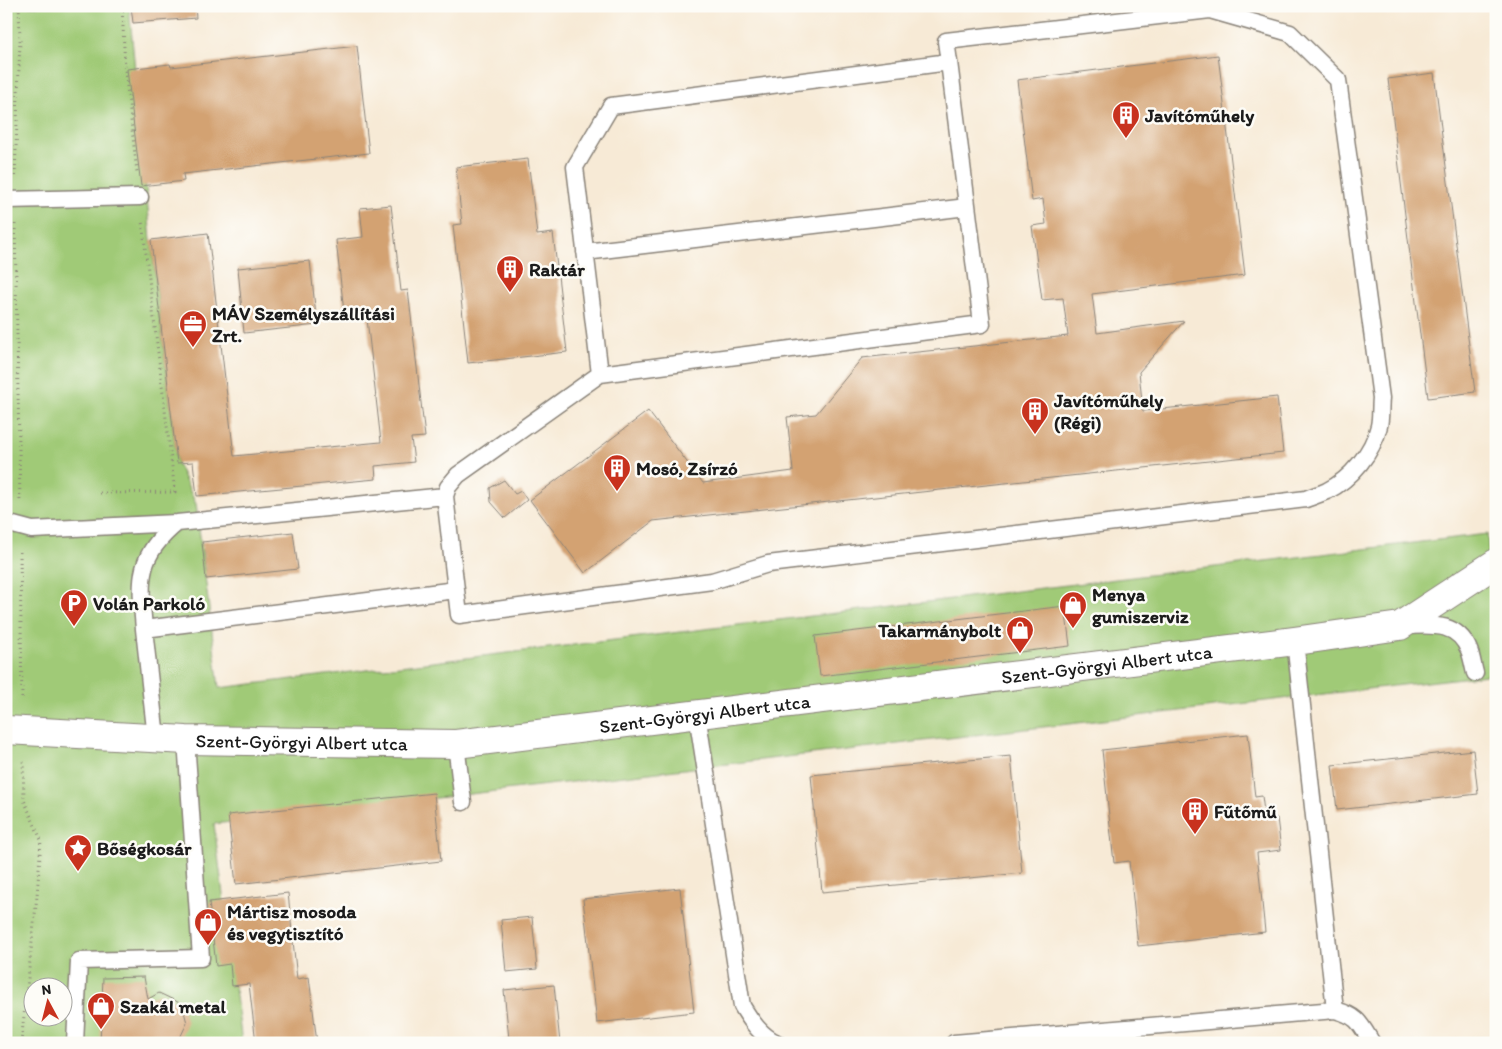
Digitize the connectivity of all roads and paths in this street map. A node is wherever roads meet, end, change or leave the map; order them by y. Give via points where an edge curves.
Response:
1 (122, 6) edge
2 (949, 62) junction
3 (140, 197) junction
4 (6, 200) edge
5 (967, 207) junction
6 (585, 252) junction
7 (600, 374) junction
8 (100, 493) dead end
9 (445, 496) junction
10 (6, 523) edge
11 (177, 523) junction
12 (1496, 563) edge
13 (456, 590) junction
14 (1400, 626) junction
15 (144, 629) junction
16 (1295, 641) junction
17 (1475, 673) dead end
18 (697, 714) junction
19 (6, 730) edge
20 (156, 738) junction
21 (186, 740) junction
22 (456, 744) junction
23 (463, 802) dead end
24 (1335, 1010) junction
25 (75, 1043) edge
26 (777, 1043) edge
27 (954, 1043) edge
28 (1372, 1043) edge

1 - 3 path via 125,69
2 - 5 lane
2 - 6 lane via 611,106 575,168
2 - 13 lane via 946,41 1210,10 1290,33 1338,80 1381,398 1379,425 1371,447 1358,466 1328,491 1306,499 768,564 712,582 459,615
3 - 4 lane
3 - 8 path via 175,492
5 - 6 lane
5 - 7 lane via 982,324
6 - 7 lane
7 - 9 lane via 458,475
9 - 11 lane
9 - 13 lane
10 - 11 lane via 32,530
11 - 15 lane via 154,544 147,558 141,589
12 - 14 street
13 - 15 lane
14 - 16 street, Szent-Györgyi Albert utca
14 - 17 lane via 1447,627 1469,649
15 - 20 lane
16 - 18 street, Szent-Györgyi Albert utca
16 - 24 lane
18 - 22 street, Szent-Györgyi Albert utca
18 - 26 lane via 742,1006 767,1038
19 - 20 street, Szent-Györgyi Albert utca
20 - 21 street, Szent-Györgyi Albert utca
21 - 22 street, Szent-Györgyi Albert utca
21 - 25 lane via 201,958 79,961
22 - 23 lane
24 - 27 lane
24 - 28 lane via 1350,1014

